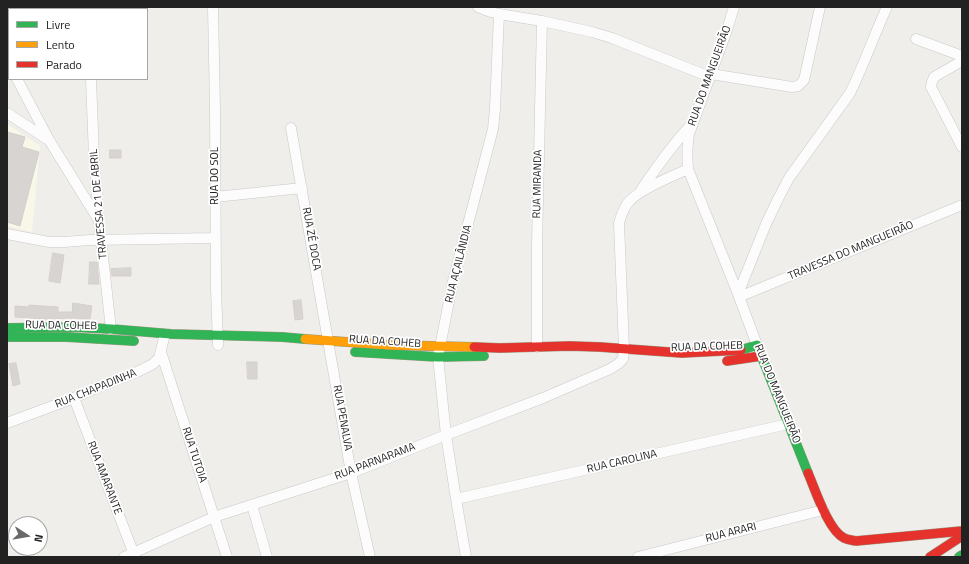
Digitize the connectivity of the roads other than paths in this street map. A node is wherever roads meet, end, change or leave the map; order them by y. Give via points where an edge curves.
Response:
1 (213, 7) edge
2 (478, 7) edge
3 (734, 7) edge
4 (820, 7) edge
5 (888, 7) edge
6 (500, 14) junction
7 (542, 21) junction
8 (916, 39) dead end
9 (962, 56) edge
10 (962, 61) edge
11 (710, 76) junction
12 (18, 80) edge
13 (91, 80) edge
14 (7, 113) edge
15 (694, 122) junction
16 (291, 128) dead end
17 (49, 140) junction
18 (962, 146) edge
19 (688, 169) junction
20 (302, 188) junction
21 (640, 192) junction
22 (215, 197) junction
23 (962, 205) edge
24 (99, 221) junction
25 (7, 234) edge
26 (215, 238) junction
27 (102, 240) junction
28 (739, 296) junction
29 (7, 328) edge
30 (111, 329) junction
31 (9, 338) edge
32 (140, 341) dead end
33 (217, 342) junction
34 (161, 343) junction
35 (178, 343) dead end
36 (329, 345) junction
37 (757, 345) junction
38 (441, 346) junction
39 (538, 347) junction
40 (315, 349) dead end
41 (549, 356) dead end
42 (626, 356) junction
43 (761, 356) junction
44 (438, 357) junction
45 (611, 358) dead end
46 (668, 361) dead end
47 (696, 361) dead end
48 (720, 361) dead end
49 (74, 398) junction
50 (7, 423) edge
51 (788, 424) junction
52 (446, 435) junction
53 (351, 473) junction
54 (456, 500) junction
55 (252, 505) junction
56 (823, 510) junction
57 (214, 517) junction
58 (962, 531) edge
59 (925, 534) junction
60 (962, 536) edge
61 (946, 546) junction
62 (134, 555) edge
63 (962, 555) edge
64 (124, 557) edge
65 (227, 557) edge
66 (267, 557) edge
67 (370, 557) edge
68 (466, 557) edge
69 (638, 557) edge
70 (930, 557) edge
71 (959, 557) edge

1 - 22 street, RUA DO SOL
2 - 6 street
3 - 11 street, RUA DO MANGUEIRÃO
4 - 11 street via 804,80 798,86 792,88
5 - 28 street via 850,93 789,178 778,198
6 - 7 street
6 - 38 street, RUA AÇAILÂNDIA via 493,128 453,281
7 - 11 street via 612,38
7 - 39 street, RUA MIRANDA via 537,245
8 - 9 street
10 - 18 street via 934,78 931,87
11 - 15 street, RUA DO MANGUEIRÃO
12 - 17 street
13 - 24 street, TRAVESSA 21 DE ABRIL
14 - 17 street
15 - 19 street, RUA DO MANGUEIRÃO via 687,145
15 - 21 street via 668,151
16 - 20 street, RUA ZÉ DOCA
17 - 24 street
19 - 21 street
19 - 28 street, RUA DO MANGUEIRÃO
20 - 22 street
20 - 36 street, RUA ZÉ DOCA
21 - 42 street via 628,202 619,224
22 - 26 street, RUA DO SOL
23 - 28 street, TRAVESSA DO MANGUEIRÃO
24 - 27 street, TRAVESSA 21 DE ABRIL
25 - 27 street via 49,242
26 - 27 street
26 - 33 street, RUA DO SOL
27 - 30 street, TRAVESSA 21 DE ABRIL
28 - 37 street, RUA DO MANGUEIRÃO
29 - 30 street, RUA DA COHEB
30 - 34 street, RUA DA COHEB
31 - 32 street, RUA DA COHEB via 66,336
33 - 34 street, RUA DA COHEB
33 - 36 street, RUA DA COHEB via 282,337
34 - 35 street, RUA DA COHEB
34 - 49 street, RUA CHAPADINHA via 159,358 149,367
34 - 57 street, RUA TUTOIA
36 - 38 street, RUA DA COHEB
36 - 40 street, RUA DA COHEB
36 - 44 street, RUA DA COHEB via 385,354
36 - 53 street, RUA PENALVA
37 - 42 street, RUA DA COHEB via 739,350
37 - 43 street, RUA DO MANGUEIRÃO
38 - 39 street, RUA DA COHEB
38 - 44 street, RUA AÇAILÂNDIA
39 - 42 street, RUA DA COHEB via 570,346
41 - 44 street, RUA DA COHEB
42 - 45 street, RUA DA COHEB
42 - 52 street, RUA PARNARAMA via 618,364 590,379
43 - 48 street, RUA DA COHEB
43 - 51 street, RUA DO MANGUEIRÃO
44 - 52 street, RUA AÇAILÂNDIA
46 - 47 street, RUA DA COHEB
49 - 50 street, RUA CHAPADINHA
49 - 62 street, RUA AMARANTE
51 - 54 street, RUA CAROLINA
51 - 56 street, RUA DO MANGUEIRÃO
52 - 53 street, RUA PARNARAMA
52 - 54 street, RUA AÇAILÂNDIA
53 - 55 street, RUA PARNARAMA
53 - 67 street, RUA PENALVA
54 - 68 street, RUA AÇAILÂNDIA
55 - 57 street, RUA PARNARAMA
55 - 66 street
56 - 59 street, RUA DO MANGUEIRÃO via 836,531 847,540
56 - 69 street, RUA ARARI
57 - 62 street, RUA PARNARAMA
57 - 65 street, RUA TUTOIA
58 - 59 street, RUA DO MANGUEIRÃO
59 - 61 street
60 - 61 street
61 - 70 street
62 - 64 street, RUA PARNARAMA
63 - 71 street

